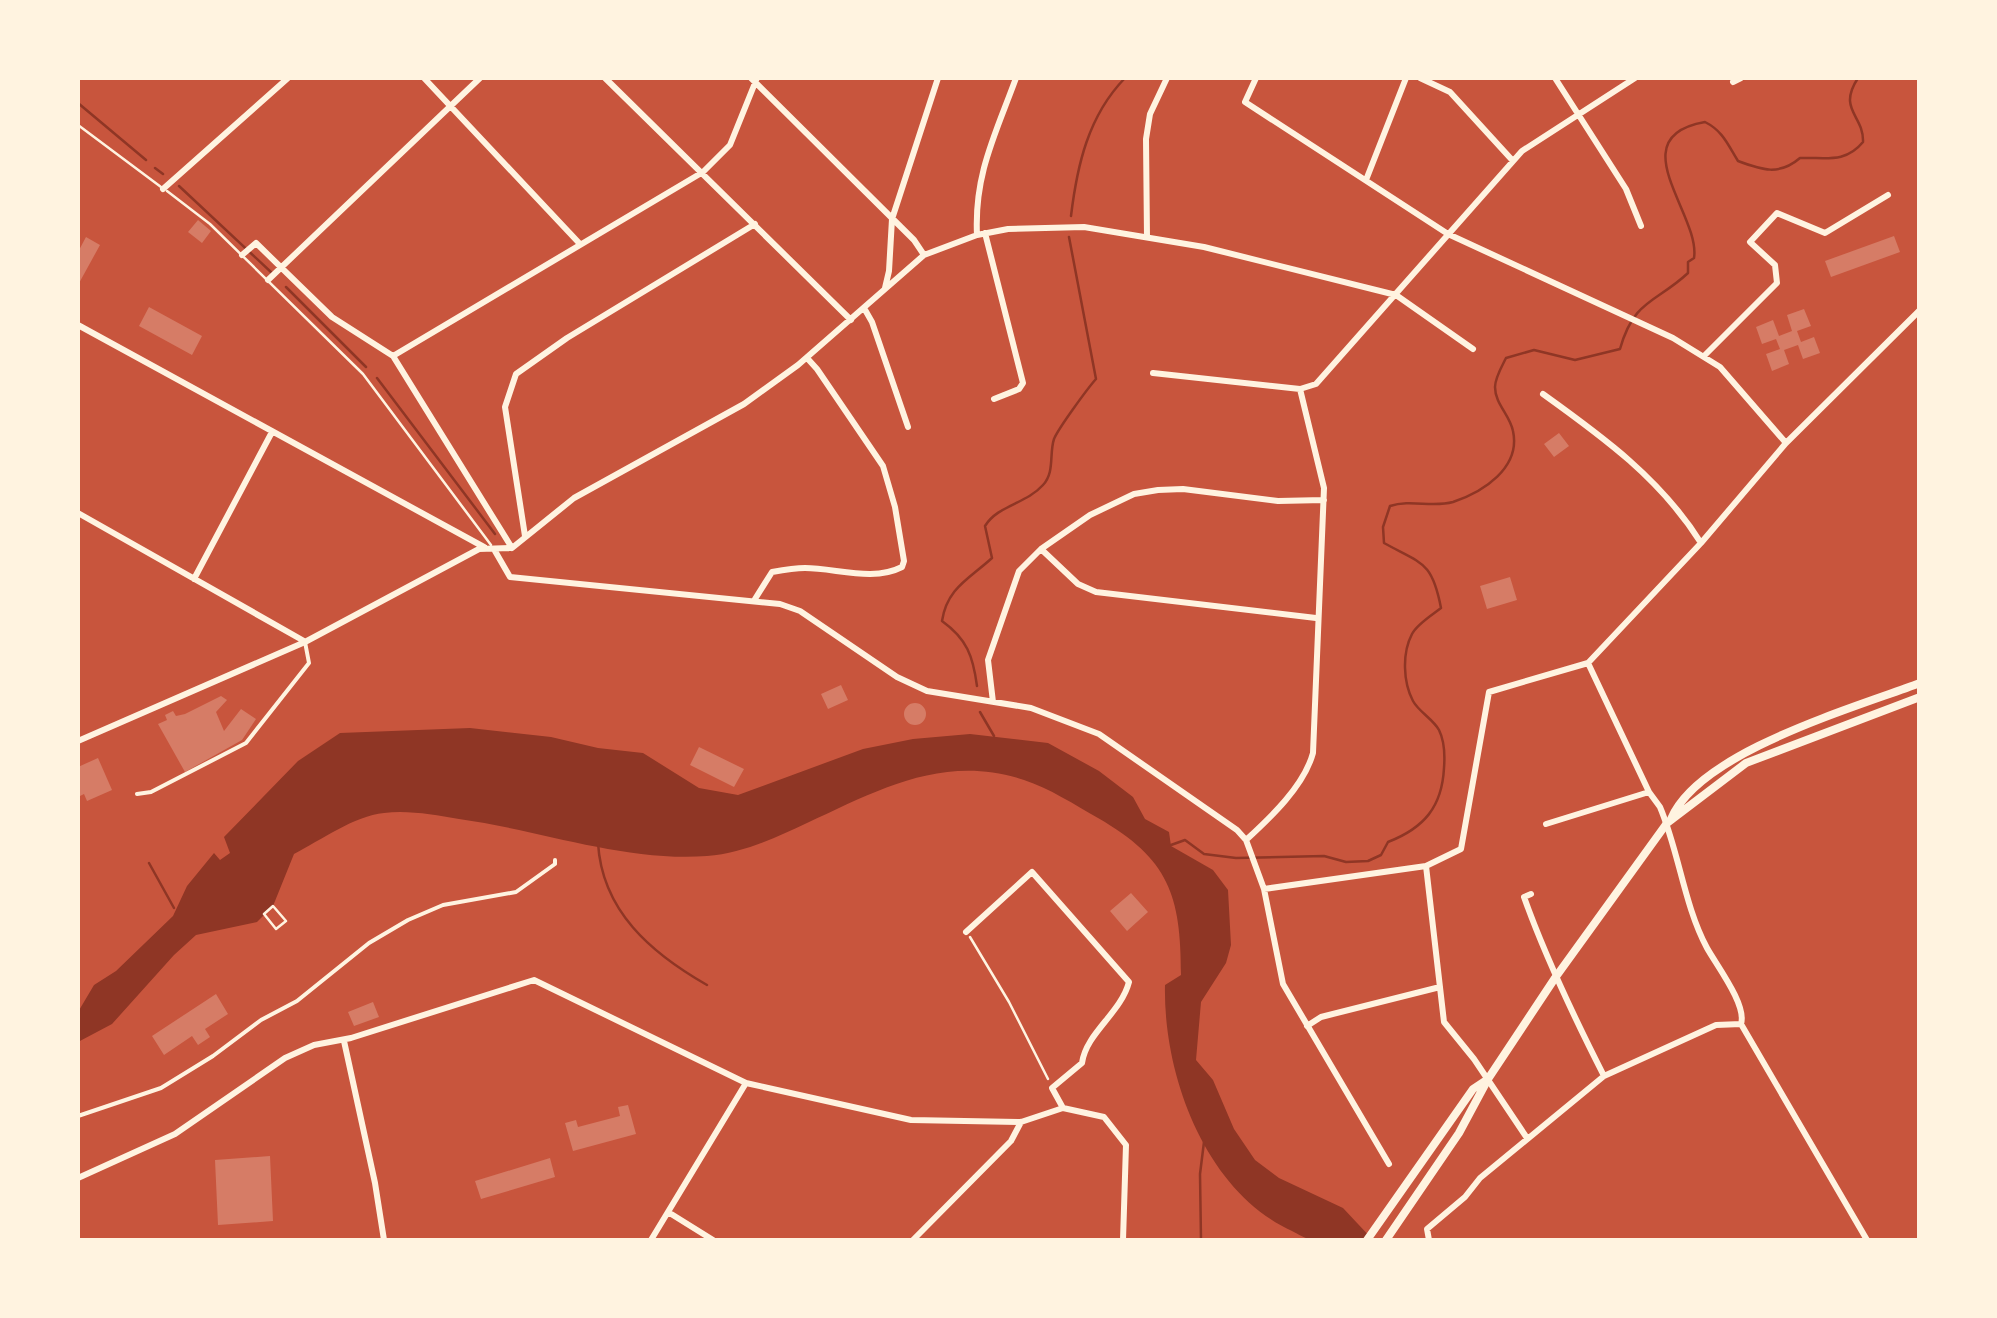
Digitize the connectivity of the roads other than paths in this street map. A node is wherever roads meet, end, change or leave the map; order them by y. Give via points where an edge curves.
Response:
1 (288, 78) edge
2 (424, 78) edge
3 (480, 78) edge
4 (605, 78) edge
5 (938, 78) edge
6 (1016, 78) edge
7 (1167, 78) edge
8 (1256, 78) edge
9 (1406, 78) edge
10 (1420, 78) edge
11 (1555, 78) edge
12 (1635, 78) edge
13 (754, 79) edge
14 (451, 107) junction
15 (1578, 113) junction
16 (78, 126) edge
17 (1512, 162) junction
18 (703, 172) junction
19 (1366, 180) junction
20 (164, 188) junction
21 (1888, 195) dead end
22 (892, 219) junction
23 (755, 224) junction
24 (1641, 226) dead end
25 (981, 234) junction
26 (1448, 234) junction
27 (1147, 237) junction
28 (580, 244) junction
29 (246, 251) junction
30 (924, 255) junction
31 (281, 267) junction
32 (268, 280) junction
33 (884, 289) junction
34 (1396, 295) junction
35 (864, 308) junction
36 (1920, 310) edge
37 (851, 320) junction
38 (78, 324) edge
39 (1474, 349) dead end
40 (392, 356) junction
41 (1704, 356) junction
42 (806, 358) junction
43 (1153, 373) dead end
44 (1300, 389) junction
45 (1543, 394) dead end
46 (994, 399) dead end
47 (908, 428) dead end
48 (272, 432) junction
49 (1786, 443) junction
50 (1324, 500) junction
51 (78, 512) edge
52 (526, 536) junction
53 (1701, 543) junction
54 (512, 548) junction
55 (1041, 549) junction
56 (495, 550) junction
57 (194, 579) junction
58 (754, 599) junction
59 (1316, 618) junction
60 (305, 642) junction
61 (1588, 663) junction
62 (1920, 683) edge
63 (1920, 696) edge
64 (990, 702) junction
65 (78, 741) edge
66 (1649, 792) junction
67 (138, 794) dead end
68 (1669, 821) junction
69 (1546, 824) dead end
70 (1248, 843) junction
71 (555, 860) dead end
72 (1426, 866) junction
73 (1264, 889) junction
74 (1531, 894) dead end
75 (966, 932) road end
76 (1555, 978) junction
77 (1440, 987) junction
78 (1741, 1024) junction
79 (1307, 1026) junction
80 (344, 1040) junction
81 (1604, 1076) junction
82 (1488, 1080) junction
83 (746, 1082) junction
84 (1063, 1108) junction
85 (78, 1116) edge
86 (1021, 1122) junction
87 (1526, 1138) junction
88 (1388, 1164) dead end
89 (78, 1178) edge
90 (668, 1212) junction
91 (384, 1240) edge
92 (651, 1240) edge
93 (712, 1240) edge
94 (914, 1240) edge
95 (1123, 1240) edge
96 (1367, 1240) edge
97 (1386, 1240) edge
98 (1429, 1240) edge
99 (1868, 1240) edge

1 - 20 street
2 - 14 street
3 - 14 street
4 - 18 street
5 - 22 street
6 - 25 street via 981,171
7 - 27 street via 1146,139
8 - 19 street via 1245,102
9 - 19 street
10 - 17 street via 1450,92
11 - 15 street
12 - 15 street
13 - 18 street via 730,145
13 - 22 street
14 - 28 street
14 - 31 street
15 - 17 street
15 - 24 street
16 - 20 lane
17 - 26 street
18 - 23 street
18 - 28 street
19 - 26 street
20 - 29 lane
21 - 41 street via 1826,233 1777,213 1750,242 1775,265 1777,283
22 - 30 street
22 - 33 street
23 - 37 street
23 - 52 street via 516,374 505,407
25 - 27 street via 1084,227
25 - 30 street
25 - 46 street via 1023,383
26 - 34 street
26 - 41 street
27 - 34 street
28 - 40 street
29 - 31 street via 256,243
29 - 32 lane
30 - 33 street
31 - 32 street
31 - 40 street via 332,318
32 - 56 lane via 362,374
33 - 35 street
34 - 39 street
34 - 44 street via 1316,384
35 - 37 street
35 - 47 street
36 - 49 street
37 - 42 street
38 - 48 street
40 - 54 street
41 - 49 street
42 - 52 street via 744,404 574,498
42 - 58 street via 883,466 904,561 890,572 772,572
43 - 44 street
44 - 50 street
45 - 53 street via 1648,477
48 - 56 street
48 - 57 street
49 - 53 street
50 - 55 street via 1158,490 1112,502
50 - 59 street
51 - 57 street
52 - 54 street
53 - 61 street
54 - 56 street
55 - 59 street via 1096,592
55 - 64 street via 1019,571 998,626 988,660
56 - 58 street via 510,578
56 - 60 street via 479,549
57 - 60 street
58 - 64 street via 800,612 926,691
59 - 70 street via 1310,765
60 - 65 street
60 - 67 street via 309,663 246,743
61 - 66 street
61 - 72 street via 1489,692 1461,849
62 - 68 street via 1740,754 1677,805
63 - 68 street via 1746,762
64 - 70 street via 1030,708 1099,734
66 - 68 street
66 - 69 street
68 - 76 street
68 - 78 street via 1704,942 1740,1005
70 - 73 street
71 - 85 street via 521,890 443,905 408,920 161,1088
72 - 73 street
72 - 77 street
73 - 79 street via 1283,984
74 - 76 street via 1524,897
75 - 84 street via 1032,872 1129,982 1082,1064 1052,1088
76 - 81 street
76 - 82 street
77 - 79 street
77 - 82 street via 1444,1022
78 - 81 street via 1716,1025
78 - 99 street
79 - 88 street
80 - 83 street via 534,980
80 - 89 street via 314,1044 286,1058 175,1134
80 - 91 street
81 - 87 street
82 - 87 street
82 - 96 street via 1473,1089
82 - 97 street
83 - 86 street via 911,1120
83 - 90 street
84 - 86 street
84 - 95 street via 1104,1117 1126,1145
86 - 94 street via 1011,1141
87 - 98 street via 1426,1228
90 - 92 street
90 - 93 street

